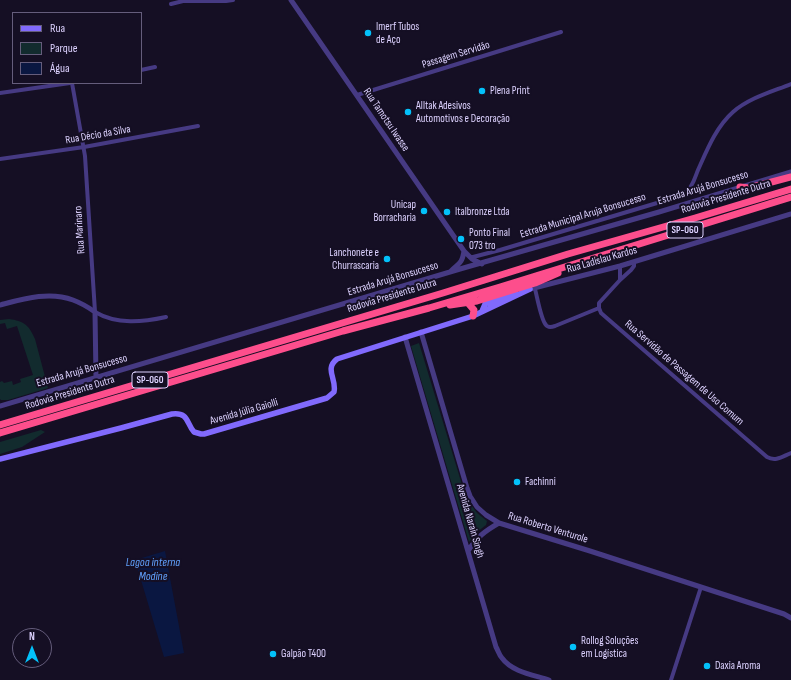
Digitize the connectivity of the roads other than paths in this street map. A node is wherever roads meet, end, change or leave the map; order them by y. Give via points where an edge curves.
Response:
1 (233, 0) edge
2 (292, 0) edge
3 (171, 4) dead end
4 (561, 32) dead end
5 (155, 67) dead end
6 (142, 70) edge
7 (64, 84) edge
8 (71, 84) edge
9 (791, 84) edge
10 (0, 93) edge
11 (357, 95) junction
12 (198, 126) dead end
13 (84, 147) junction
14 (0, 159) edge
15 (791, 172) edge
16 (791, 177) edge
17 (740, 187) junction
18 (791, 189) edge
19 (791, 197) edge
20 (791, 214) edge
21 (464, 251) junction
22 (470, 257) junction
23 (634, 262) junction
24 (578, 263) junction
25 (482, 264) junction
26 (620, 266) junction
27 (450, 272) junction
28 (545, 279) junction
29 (620, 280) junction
30 (532, 289) junction
31 (468, 302) junction
32 (0, 304) edge
33 (429, 308) junction
34 (599, 308) junction
35 (95, 312) junction
36 (473, 316) junction
37 (166, 317) dead end
38 (421, 332) junction
39 (405, 337) junction
40 (96, 378) junction
41 (0, 406) edge
42 (0, 425) edge
43 (0, 433) edge
44 (791, 453) edge
45 (0, 459) edge
46 (499, 523) junction
47 (468, 551) junction
48 (700, 587) junction
49 (791, 618) edge
50 (549, 680) edge
51 (671, 680) edge

1 - 3 street via 182,1
2 - 11 street, Rua Tamotsu Iwasse
4 - 11 street, Passagem Servidão
5 - 6 street
7 - 10 street
8 - 13 street, Rua Marinaro
9 - 22 street, Estrada Municipal Aruja Bonsucesso via 745,103 732,112 717,131 686,192 667,200
11 - 21 street, Rua Tamotsu Iwasse
12 - 13 street, Rua Décio da Silva
13 - 14 street, Rua Décio da Silva
13 - 35 street, Rua Marinaro
15 - 17 street, Estrada Arujá Bonsucesso
16 - 17 highway via 749,188
17 - 25 street, Estrada Arujá Bonsucesso
18 - 42 highway, Rodovia Presidente Dutra / SP-060
19 - 24 highway, Rodovia Presidente Dutra / SP-060
20 - 23 street, Rua Ladislau Kardos
21 - 22 street, Rua Tamotsu Iwasse
21 - 27 street via 459,265
22 - 25 street, Rua Tamotsu Iwasse
23 - 26 street, Rua Ladislau Kardos
23 - 29 street via 631,270
24 - 28 highway
24 - 33 highway, Rodovia Presidente Dutra / SP-060
25 - 27 street, Estrada Arujá Bonsucesso
26 - 29 street
26 - 30 street, Rua Ladislau Kardos
27 - 40 street, Estrada Arujá Bonsucesso
28 - 30 highway
28 - 31 highway
29 - 34 street via 601,301
30 - 34 street via 546,326 549,327
30 - 36 main road via 485,304 482,311
31 - 33 highway
31 - 36 highway via 473,307
32 - 35 street via 31,297 61,296
33 - 43 highway, Rodovia Presidente Dutra / SP-060
34 - 44 street, Rua Servidão de Passagem de Uso Comum via 602,315 767,457 774,460
35 - 37 street via 111,319 135,322
35 - 40 street, Rua Marinaro
36 - 38 main road
38 - 39 main road, Avenida Júlia Gaiolli
38 - 46 street, Rua Roberto Venturole via 470,496 477,507
39 - 45 main road, Avenida Júlia Gaiolli via 334,361 331,368 334,392 327,398 312,403 201,434 194,432 185,416 177,413
39 - 47 street, Avenida Narain Singh
40 - 41 street, Estrada Arujá Bonsucesso
46 - 47 street via 481,534
46 - 48 street, Rua Roberto Venturole
47 - 50 street, Avenida Narain Singh via 496,647 502,658 511,667
48 - 49 street, Rua Roberto Venturole
48 - 51 street

